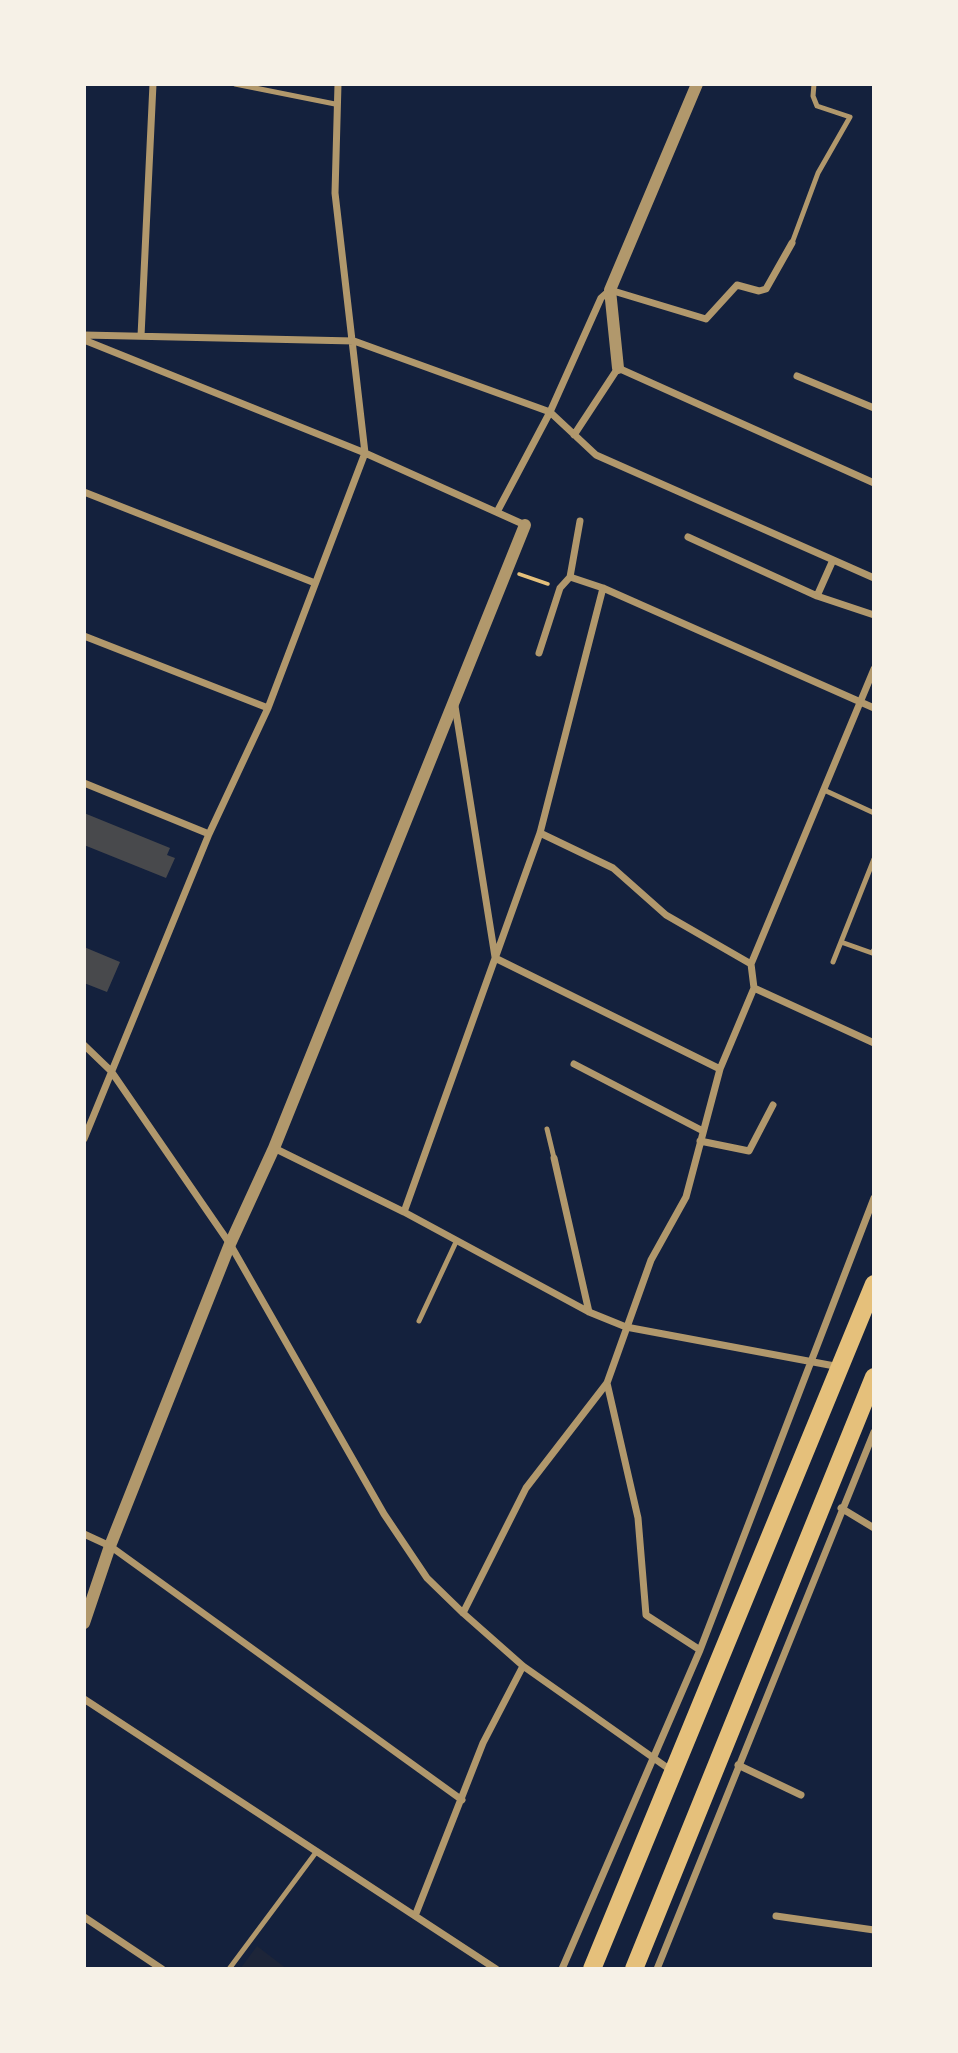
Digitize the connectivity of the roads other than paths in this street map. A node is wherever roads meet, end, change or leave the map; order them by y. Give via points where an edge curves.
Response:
1 (153, 84) edge
2 (235, 84) edge
3 (338, 84) edge
4 (697, 84) edge
5 (814, 84) edge
6 (335, 104) junction
7 (792, 243) joint
8 (610, 290) junction
9 (141, 336) junction
10 (84, 337) edge
11 (354, 341) junction
12 (618, 368) junction
13 (797, 376) dead end
14 (874, 408) edge
15 (550, 412) junction
16 (574, 435) junction
17 (365, 453) junction
18 (874, 483) edge
19 (84, 492) edge
20 (497, 512) junction
21 (580, 521) dead end
22 (525, 525) joint
23 (688, 537) dead end
24 (833, 560) junction
25 (570, 577) junction
26 (874, 578) edge
27 (315, 583) junction
28 (603, 587) junction
29 (817, 596) junction
30 (874, 615) edge
31 (84, 636) edge
32 (539, 653) dead end
33 (874, 669) edge
34 (861, 703) junction
35 (455, 704) junction
36 (268, 708) junction
37 (874, 708) edge
38 (84, 783) edge
39 (824, 790) junction
40 (874, 813) edge
41 (540, 833) junction
42 (209, 834) junction
43 (874, 859) edge
44 (841, 942) junction
45 (874, 950) edge
46 (495, 958) junction
47 (832, 962) dead end
48 (751, 964) junction
49 (754, 988) junction
50 (874, 1042) edge
51 (84, 1045) edge
52 (574, 1064) dead end
53 (720, 1069) junction
54 (111, 1071) junction
55 (772, 1105) dead end
56 (547, 1129) dead end
57 (703, 1131) junction
58 (84, 1139) edge
59 (700, 1141) junction
60 (274, 1148) junction
61 (554, 1158) joint
62 (874, 1198) edge
63 (404, 1212) junction
64 (456, 1242) junction
65 (229, 1244) junction
66 (874, 1284) edge
67 (589, 1312) junction
68 (419, 1321) dead end
69 (626, 1328) junction
70 (812, 1362) junction
71 (841, 1367) junction
72 (874, 1377) edge
73 (607, 1382) junction
74 (874, 1432) edge
75 (841, 1508) junction
76 (874, 1528) edge
77 (84, 1534) edge
78 (110, 1546) junction
79 (463, 1614) junction
80 (84, 1623) edge
81 (700, 1650) junction
82 (523, 1666) junction
83 (84, 1699) edge
84 (653, 1757) junction
85 (738, 1765) junction
86 (674, 1773) junction
87 (801, 1795) dead end
88 (462, 1800) junction
89 (317, 1851) junction
90 (415, 1916) junction
91 (776, 1916) dead end
92 (84, 1917) edge
93 (874, 1930) edge
94 (162, 1969) edge
95 (229, 1969) edge
96 (496, 1969) edge
97 (562, 1969) edge
98 (592, 1969) edge
99 (634, 1969) edge
100 (657, 1969) edge

1 - 9 street
2 - 6 lane
3 - 6 street
4 - 8 street
5 - 7 lane via 817,106 850,117 818,173
6 - 11 street via 335,193
7 - 8 street via 766,289 737,285 706,319
8 - 12 street
8 - 15 street via 598,302
9 - 10 street
9 - 11 street
10 - 17 street
11 - 15 street
11 - 17 street
12 - 16 street
12 - 18 street
13 - 14 street
15 - 16 street
15 - 20 street
16 - 24 street via 596,455
17 - 20 street
17 - 27 street
19 - 27 street
20 - 22 street
21 - 25 street
22 - 35 street
23 - 29 street
24 - 26 street
24 - 29 street
25 - 28 street
25 - 32 street via 560,588
27 - 36 street
28 - 34 street
28 - 41 street
29 - 30 street
31 - 36 street
33 - 34 street
34 - 37 street
34 - 39 street
35 - 46 street
35 - 60 street
36 - 42 street
38 - 42 street
39 - 40 lane
39 - 48 street
41 - 46 street
41 - 48 street via 613,868 666,915
42 - 54 street
43 - 44 lane
44 - 45 lane
44 - 47 lane
46 - 53 street
46 - 63 street
48 - 49 street
49 - 50 street
49 - 53 street
51 - 54 street
52 - 57 street
53 - 57 street
54 - 58 street
54 - 65 street
55 - 59 street via 749,1151
56 - 61 lane
57 - 59 street
59 - 69 street via 685,1197 651,1260
60 - 63 street
60 - 65 street
61 - 67 street
62 - 70 street
63 - 64 street
64 - 67 street
64 - 68 lane
65 - 78 street
65 - 79 street via 384,1514 427,1578
66 - 71 highway
67 - 69 street
69 - 70 street
69 - 73 street
70 - 71 street
70 - 81 street
71 - 86 highway
72 - 99 highway
73 - 79 street via 526,1488
73 - 81 street via 638,1518 646,1615
74 - 75 street
75 - 76 street
75 - 85 street
77 - 78 street
78 - 80 street
78 - 88 street
79 - 82 street
81 - 84 street
82 - 84 street
82 - 88 street via 492,1722
83 - 89 street
84 - 86 street
84 - 97 street
85 - 87 street
85 - 100 street
86 - 98 highway
88 - 90 street
89 - 90 street
89 - 95 lane
90 - 96 street
91 - 93 street
92 - 94 street

